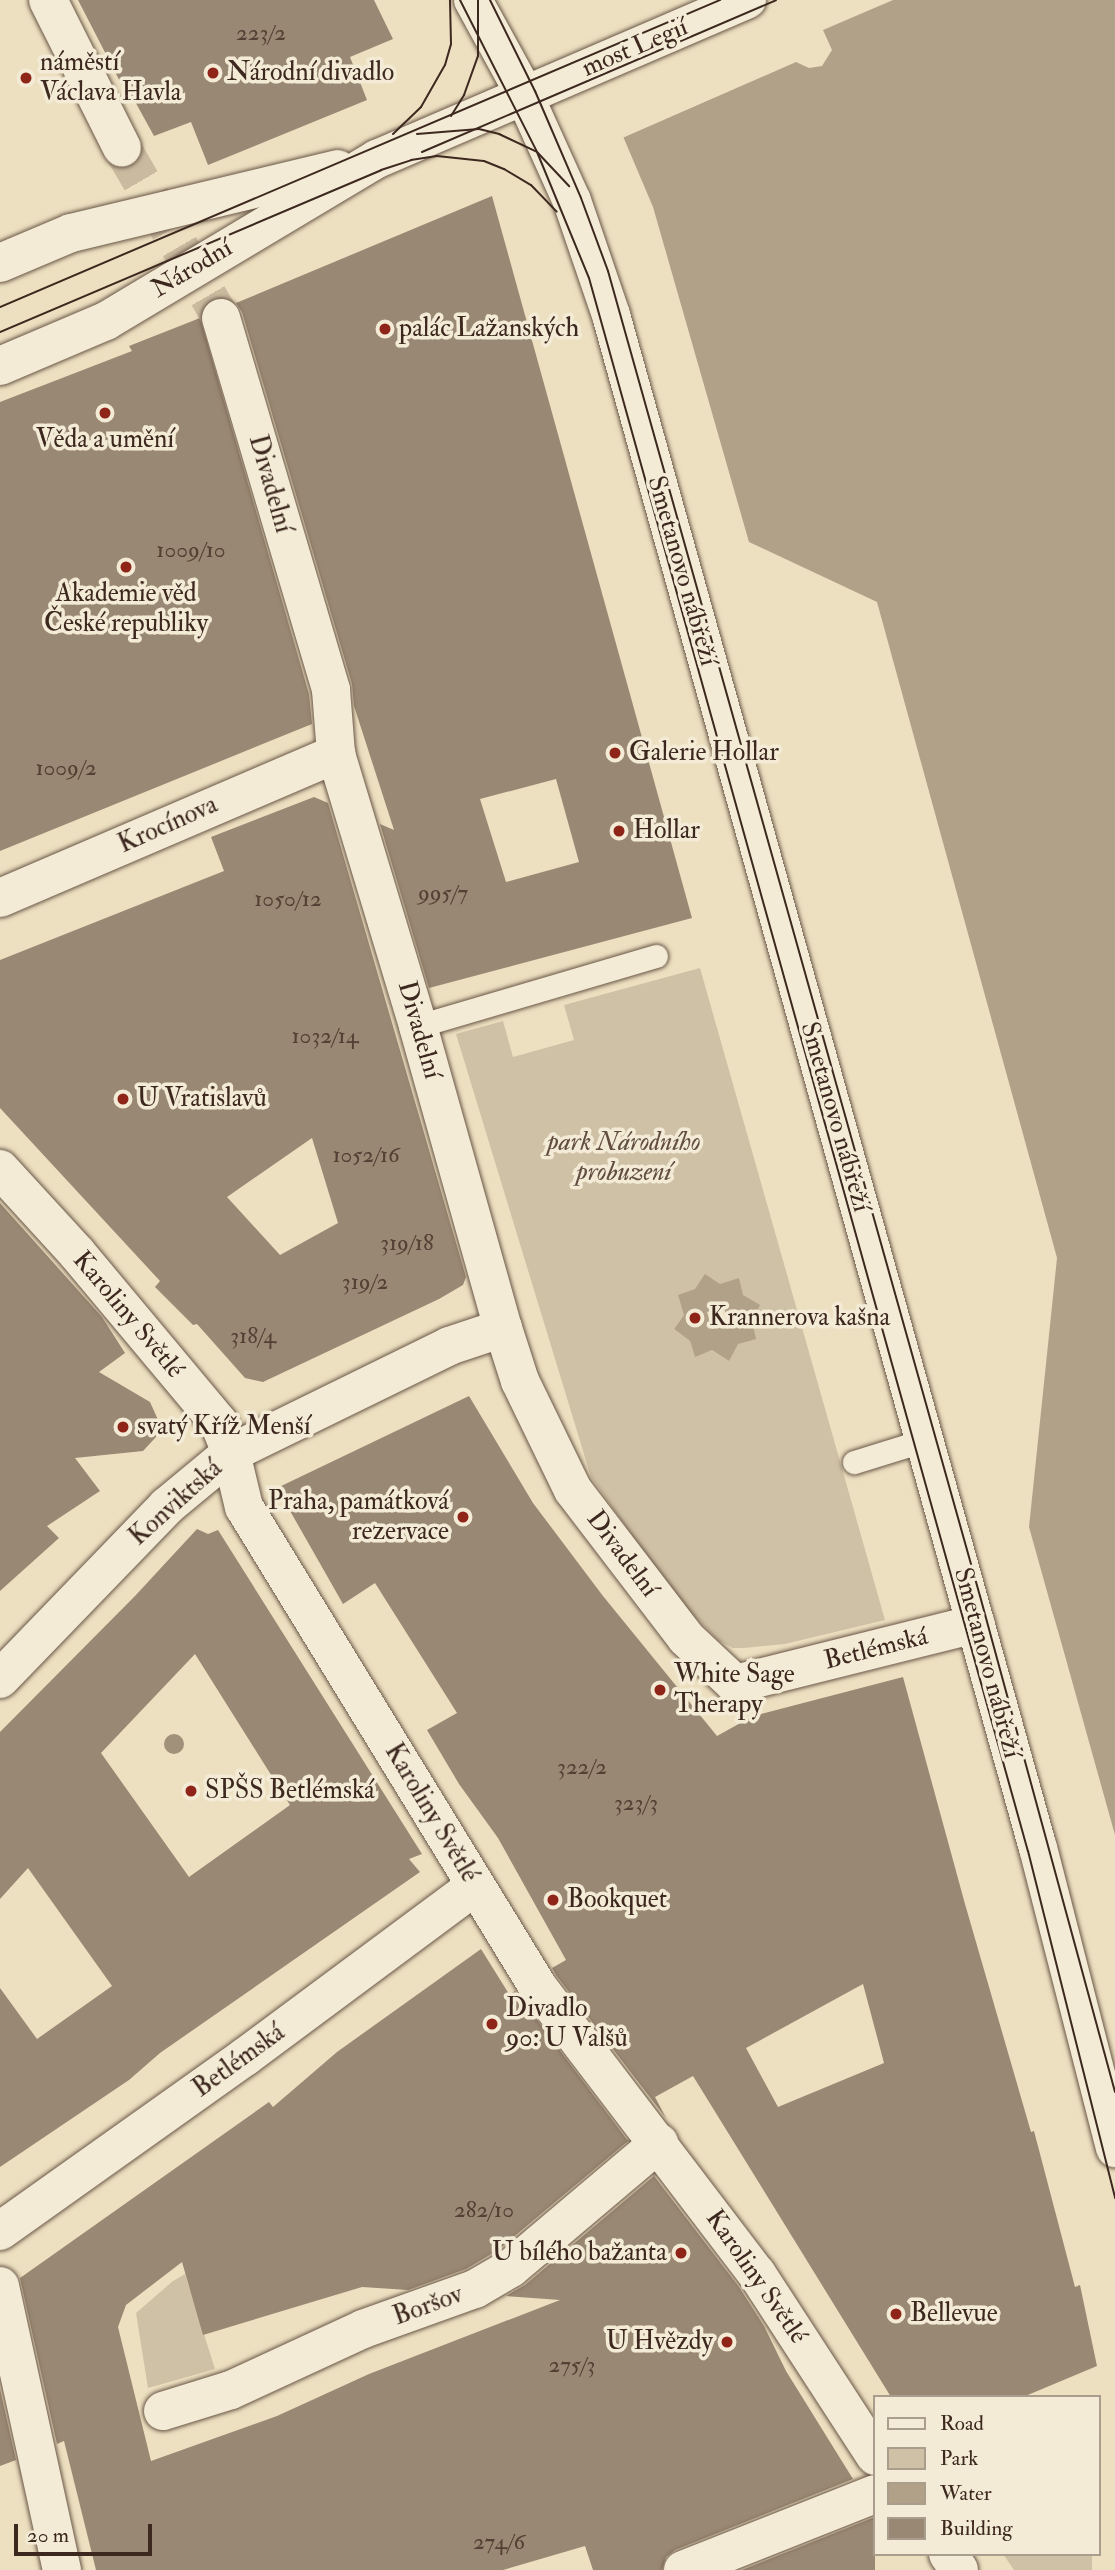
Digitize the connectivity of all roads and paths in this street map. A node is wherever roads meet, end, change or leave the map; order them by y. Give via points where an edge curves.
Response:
1 (48, 0) edge
2 (473, 0) edge
3 (747, 0) edge
4 (524, 95) junction
5 (122, 148) tunnel mouth
6 (377, 159) junction
7 (0, 263) edge
8 (221, 318) tunnel mouth
9 (0, 366) edge
10 (336, 754) junction
11 (0, 898) edge
12 (656, 956) dead end
13 (418, 1026) junction
14 (0, 1169) edge
15 (503, 1328) junction
16 (925, 1440) junction
17 (231, 1453) junction
18 (855, 1462) dead end
19 (976, 1624) junction
20 (0, 1679) edge
21 (735, 1684) joint
22 (475, 1886) junction
23 (659, 2143) junction
24 (1115, 2148) edge
25 (0, 2231) edge
26 (0, 2286) edge
27 (163, 2411) dead end
28 (874, 2454) edge
29 (874, 2494) edge
30 (62, 2570) edge
31 (683, 2570) edge

1 - 5 street
2 - 4 street, Smetanovo nábřeží
3 - 4 street, most Legií
4 - 6 street, Národní
4 - 16 street, Smetanovo nábřeží via 572,201 607,302
6 - 7 street, Národní via 71,233
6 - 9 street, Národní via 106,321
8 - 10 street, Divadelní via 331,690
10 - 11 street, Krocínova
10 - 13 street, Divadelní
12 - 13 lane
13 - 15 street, Divadelní
14 - 17 street, Karoliny Světlé via 219,1423
15 - 17 street, Konviktská via 449,1346
15 - 21 street, Divadelní via 520,1381 573,1490 686,1638
16 - 18 lane
16 - 19 street, Smetanovo nábřeží
17 - 20 street, Konviktská via 167,1506
17 - 22 street, Karoliny Světlé via 244,1507
19 - 21 street, Betlémská
19 - 24 street, Smetanovo nábřeží
22 - 23 street, Karoliny Světlé via 538,1987
22 - 25 street, Betlémská
23 - 27 street, Boršov via 511,2268 475,2289 363,2329 231,2390
23 - 28 street, Karoliny Světlé via 757,2274
26 - 30 street
29 - 31 street

